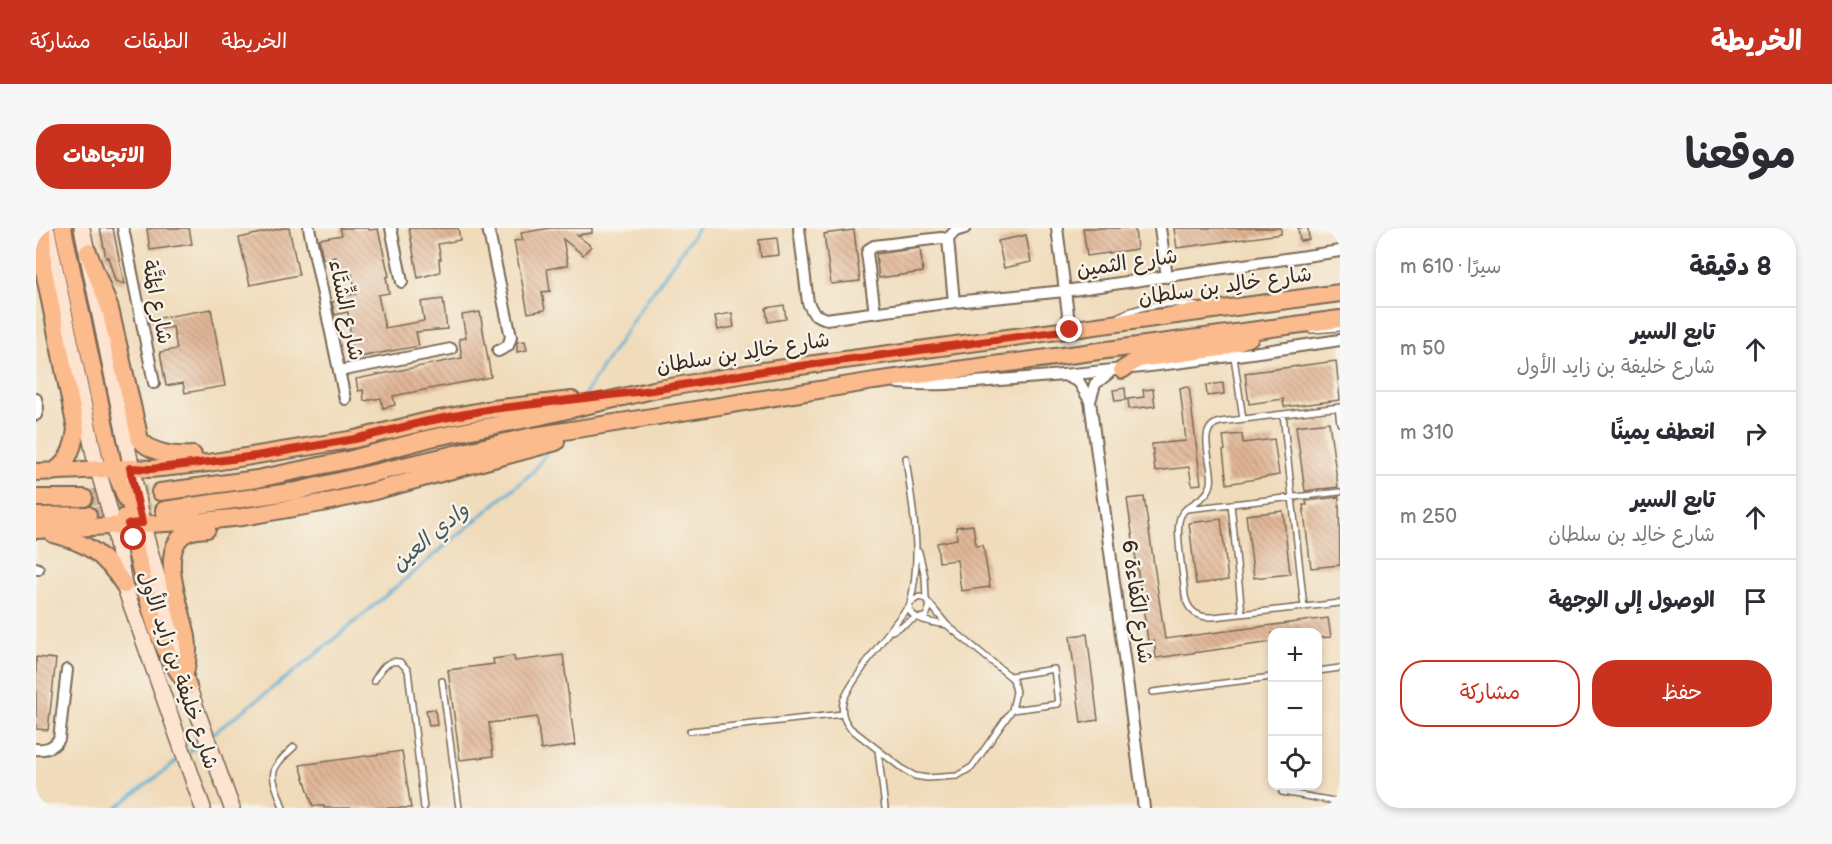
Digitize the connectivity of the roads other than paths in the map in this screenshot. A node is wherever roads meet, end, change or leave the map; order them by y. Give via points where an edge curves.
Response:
1 (44, 228) edge
2 (63, 228) edge
3 (82, 228) edge
4 (123, 228) edge
5 (309, 228) edge
6 (391, 228) edge
7 (488, 228) edge
8 (800, 228) edge
9 (965, 228) edge
10 (1057, 228) edge
11 (1160, 228) edge
12 (948, 239) junction
13 (1340, 251) edge
14 (88, 252) junction
15 (1167, 277) junction
16 (402, 282) dead end
17 (1065, 291) junction
18 (1340, 293) edge
19 (954, 302) junction
20 (875, 313) junction
21 (1340, 319) edge
22 (1281, 326) junction
23 (1340, 328) edge
24 (1070, 330) junction
25 (1340, 340) edge
26 (451, 349) dead end
27 (498, 351) dead end
28 (1234, 357) junction
29 (1118, 370) junction
30 (339, 371) junction
31 (1062, 375) junction
32 (874, 381) junction
33 (154, 383) dead end
34 (653, 390) junction
35 (36, 399) edge
36 (345, 399) dead end
37 (1090, 401) junction
38 (1339, 407) edge
39 (1283, 414) junction
40 (36, 415) edge
41 (1243, 419) junction
42 (1340, 423) edge
43 (328, 444) junction
44 (906, 459) dead end
45 (437, 466) junction
46 (114, 469) junction
47 (44, 472) edge
48 (160, 492) tunnel mouth
49 (1340, 492) edge
50 (1292, 497) junction
51 (36, 498) edge
52 (84, 498) tunnel mouth
53 (322, 503) junction
54 (1231, 504) junction
55 (1185, 509) junction
56 (164, 510) tunnel mouth
57 (88, 515) tunnel mouth
58 (37, 525) edge
59 (128, 525) junction
60 (916, 545) junction
61 (124, 585) junction
62 (928, 601) junction
63 (1340, 603) edge
64 (910, 604) junction
65 (1304, 607) junction
66 (1242, 614) junction
67 (918, 618) junction
68 (947, 625) junction
69 (891, 632) junction
70 (1340, 668) edge
71 (67, 670) dead end
72 (1322, 670) edge
73 (1010, 676) junction
74 (1268, 677) edge
75 (187, 680) junction
76 (374, 681) dead end
77 (442, 681) dead end
78 (1153, 692) dead end
79 (1012, 710) junction
80 (843, 714) junction
81 (690, 731) dead end
82 (294, 747) dead end
83 (36, 749) edge
84 (878, 750) junction
85 (1282, 792) dead end
86 (1340, 802) edge
87 (203, 808) edge
88 (232, 808) edge
89 (283, 808) edge
90 (424, 808) edge
91 (459, 808) edge
92 (885, 808) edge
93 (1144, 808) edge

1 - 46 main road, شارع خليفة بن زايد الأول
1 - 47 main road via 43,266 76,429 72,450 60,469
2 - 46 main road
3 - 14 main road, شارع خليفة بن زايد الأول
4 - 33 street, شارع المَتَّة
5 - 30 street, شارع الشِّتَاء
6 - 16 street
7 - 27 street via 511,337 508,346
8 - 20 street, شارع الثمين via 808,303 814,314 826,319
9 - 12 street
10 - 17 street
11 - 15 street
12 - 19 street
12 - 20 street via 869,249
13 - 15 street, شارع الثمين
14 - 43 main road via 110,309 137,434 144,444 179,456
14 - 46 main road, شارع خليفة بن زايد الأول
15 - 17 street, شارع الثمين
17 - 19 street, شارع الثمين
17 - 24 street
18 - 24 main road, شارع خالِد بن سلطان
19 - 20 street, شارع الثمين
21 - 22 main road
22 - 23 lane via 1309,330
22 - 29 main road via 1221,348 1138,359
22 - 32 main road
24 - 34 main road, شارع خالِد بن سلطان via 763,371
25 - 28 street
26 - 30 street
28 - 29 street
28 - 41 lane
29 - 31 street
29 - 37 street via 1105,374 1095,384
30 - 36 street, شارع الشِّتَاء
31 - 32 street via 924,386
31 - 37 street via 1079,382
32 - 45 main road via 657,416
34 - 43 main road via 492,409
34 - 48 main road, شارع خالِد بن سلطان via 257,479
35 - 40 street
37 - 93 street, شارع الكَفاءة 6
38 - 39 lane
38 - 42 lane
39 - 41 lane
39 - 50 lane
41 - 55 lane via 1210,427 1210,487
43 - 46 main road via 208,463
44 - 60 lane
45 - 53 main road
45 - 56 main road
46 - 47 main road
46 - 59 main road, شارع خليفة بن زايد الأول
46 - 59 main road via 116,497
49 - 50 lane
50 - 54 lane
50 - 65 lane
51 - 52 main road
53 - 59 main road via 242,517
53 - 75 main road via 281,517 191,531 181,537 171,568 187,638
54 - 55 lane
54 - 66 lane
55 - 66 lane via 1179,525 1189,606 1207,617
57 - 58 main road
58 - 59 main road
58 - 61 main road via 85,544 106,560
59 - 61 main road, شارع خليفة بن زايد الأول
59 - 75 main road via 156,627 175,667
60 - 62 lane
60 - 64 lane
61 - 87 main road, شارع خليفة بن زايد الأول
62 - 64 lane via 916,598
62 - 67 lane via 929,613
62 - 68 lane
63 - 65 lane
64 - 67 lane via 910,613
64 - 69 lane
65 - 66 lane
67 - 68 lane
67 - 69 lane
68 - 73 lane
69 - 80 lane via 848,690
70 - 72 lane
71 - 83 street via 59,739 52,747
73 - 79 lane via 1016,692
73 - 79 lane via 1054,669 1058,704
74 - 78 lane
75 - 88 main road, شارع خليفة بن زايد الأول
76 - 90 lane via 389,662 400,662 408,670
77 - 91 lane
79 - 84 lane via 972,766 957,776 915,776
80 - 81 lane
80 - 84 lane via 850,728
82 - 89 lane via 273,770
84 - 92 lane
85 - 86 lane

